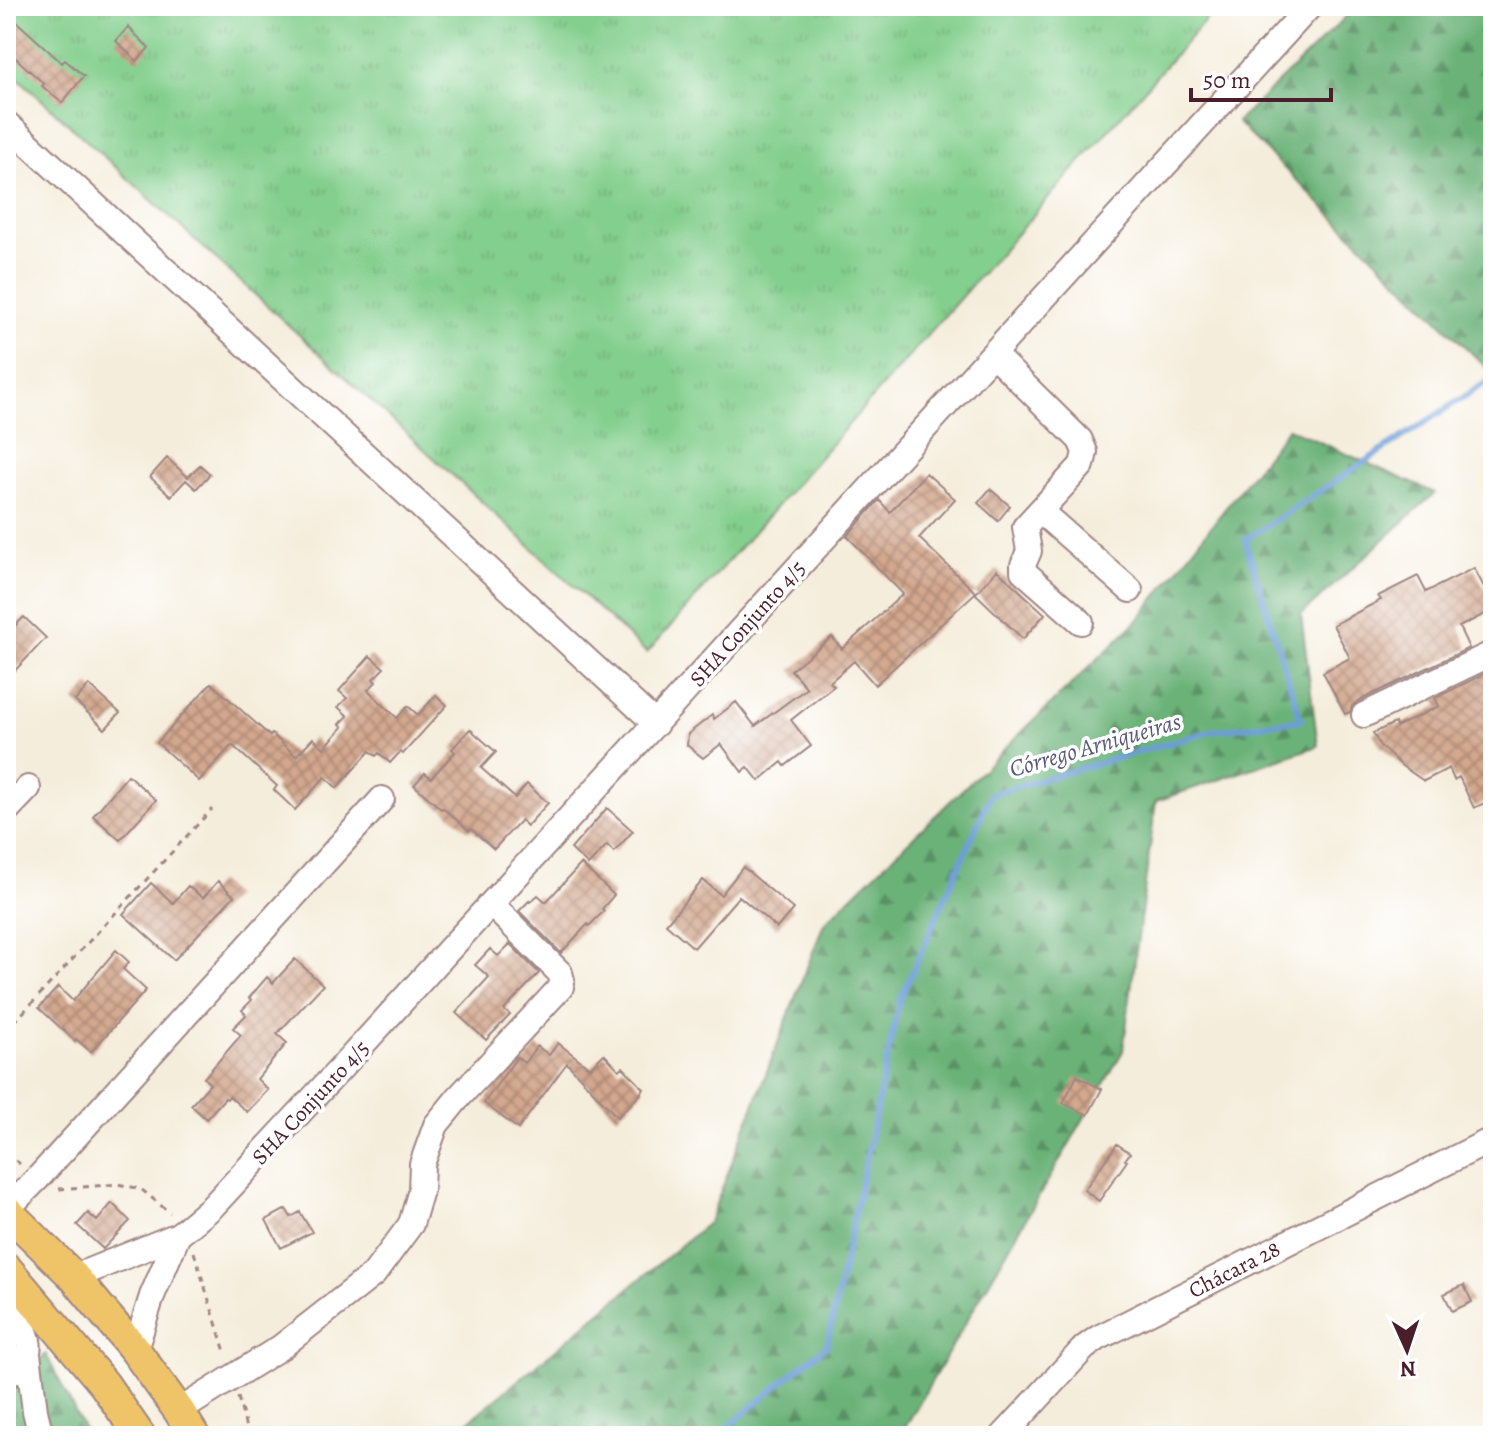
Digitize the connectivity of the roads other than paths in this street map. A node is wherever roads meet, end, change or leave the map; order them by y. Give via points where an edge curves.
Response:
1 (1310, 6) edge
2 (6, 123) edge
3 (993, 354) junction
4 (1040, 511) junction
5 (1130, 590) dead end
6 (1081, 622) dead end
7 (1493, 653) edge
8 (1364, 715) dead end
9 (656, 724) junction
10 (28, 788) dead end
11 (382, 799) dead end
12 (6, 811) edge
13 (491, 904) junction
14 (1493, 1139) edge
15 (6, 1210) edge
16 (178, 1235) junction
17 (6, 1268) edge
18 (74, 1277) junction
19 (6, 1303) edge
20 (135, 1350) junction
21 (16, 1361) edge
22 (187, 1424) edge
23 (41, 1436) edge
24 (140, 1436) edge
25 (1003, 1436) edge

1 - 3 street, SHA Conjunto 4/5
2 - 9 street
3 - 4 street via 1080,440 1085,452 1082,465
3 - 9 street, SHA Conjunto 4/5
4 - 5 street
4 - 6 street via 1025,527 1029,551 1023,571
7 - 8 street
9 - 13 street, SHA Conjunto 4/5
10 - 12 street
11 - 15 street
13 - 16 street, SHA Conjunto 4/5 via 212,1207
13 - 22 street via 560,973 561,987 436,1125 422,1164 411,1224 374,1274
14 - 25 street, Chácara 28 via 1092,1342
15 - 18 main road
16 - 18 street, SHA Conjunto 4/5
16 - 20 street, SHA Conjunto 4/5
17 - 24 main road via 104,1384
18 - 20 main road
19 - 21 street via 29,1347
20 - 22 main road
21 - 23 street

